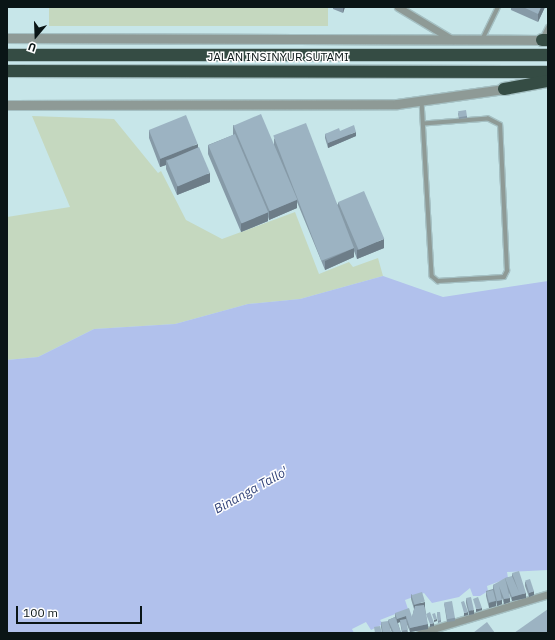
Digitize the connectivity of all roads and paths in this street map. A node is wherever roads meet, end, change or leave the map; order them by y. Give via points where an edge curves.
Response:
1 (398, 7) edge
2 (498, 7) edge
3 (548, 26) edge
4 (7, 38) edge
5 (482, 40) junction
6 (545, 40) edge
7 (455, 41) junction
8 (7, 55) edge
9 (548, 55) edge
10 (7, 71) edge
11 (548, 72) edge
12 (548, 81) edge
13 (548, 85) edge
14 (504, 89) junction
15 (422, 100) junction
16 (7, 105) edge
17 (424, 124) junction
18 (548, 594) edge
19 (420, 633) edge

1 - 7 street
2 - 5 lane
3 - 6 lane
4 - 7 street
5 - 6 street
5 - 7 street
8 - 9 highway, JALAN INSINYUR SUTAMI
10 - 11 highway, JALAN INSINYUR SUTAMI
12 - 14 highway
13 - 14 lane
14 - 15 street
15 - 16 street via 397,104
15 - 17 lane
17 - 17 lane via 488,119 500,125 507,271 504,277 438,281 432,276
18 - 19 street

